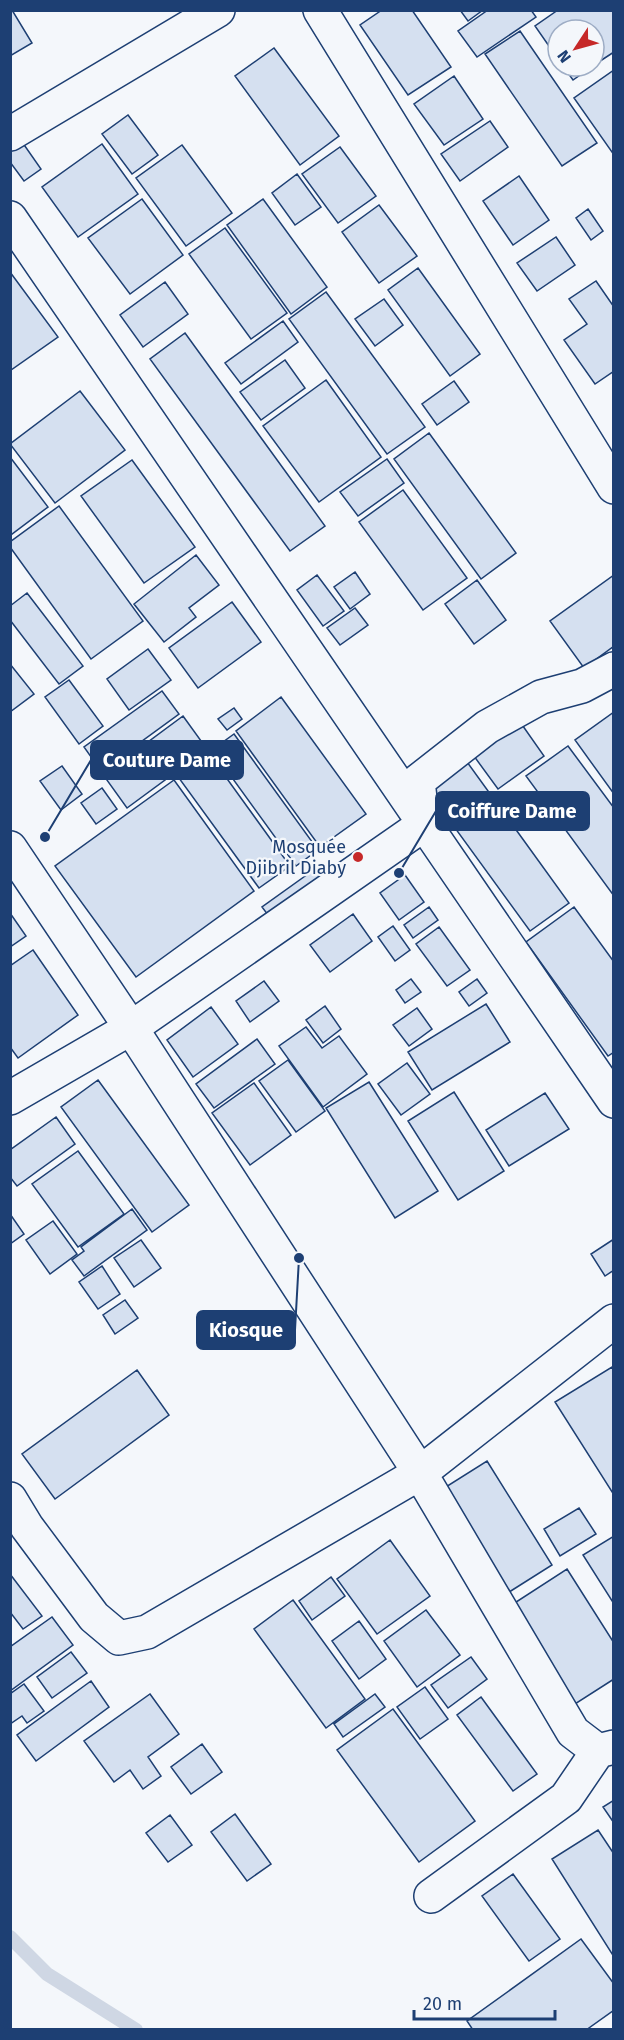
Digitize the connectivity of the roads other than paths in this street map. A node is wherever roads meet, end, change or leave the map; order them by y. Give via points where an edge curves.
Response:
1 (218, 10) edge
2 (320, 10) edge
3 (10, 134) edge
4 (10, 218) edge
5 (614, 487) edge
6 (614, 669) edge
7 (423, 825) junction
8 (10, 848) edge
9 (131, 1028) junction
10 (10, 1098) edge
11 (614, 1101) edge
12 (614, 1321) edge
13 (420, 1473) junction
14 (10, 1499) edge
15 (606, 1749) edge
16 (431, 1896) dead end

1 - 3 street
2 - 5 street
4 - 7 street
6 - 7 street via 582,686 541,697 487,727 418,781
7 - 9 street
7 - 11 street
8 - 9 street
9 - 10 street
9 - 13 street
12 - 13 street
13 - 14 street via 147,1632 119,1638 94,1617
13 - 15 street via 573,1732
15 - 16 street via 566,1798

